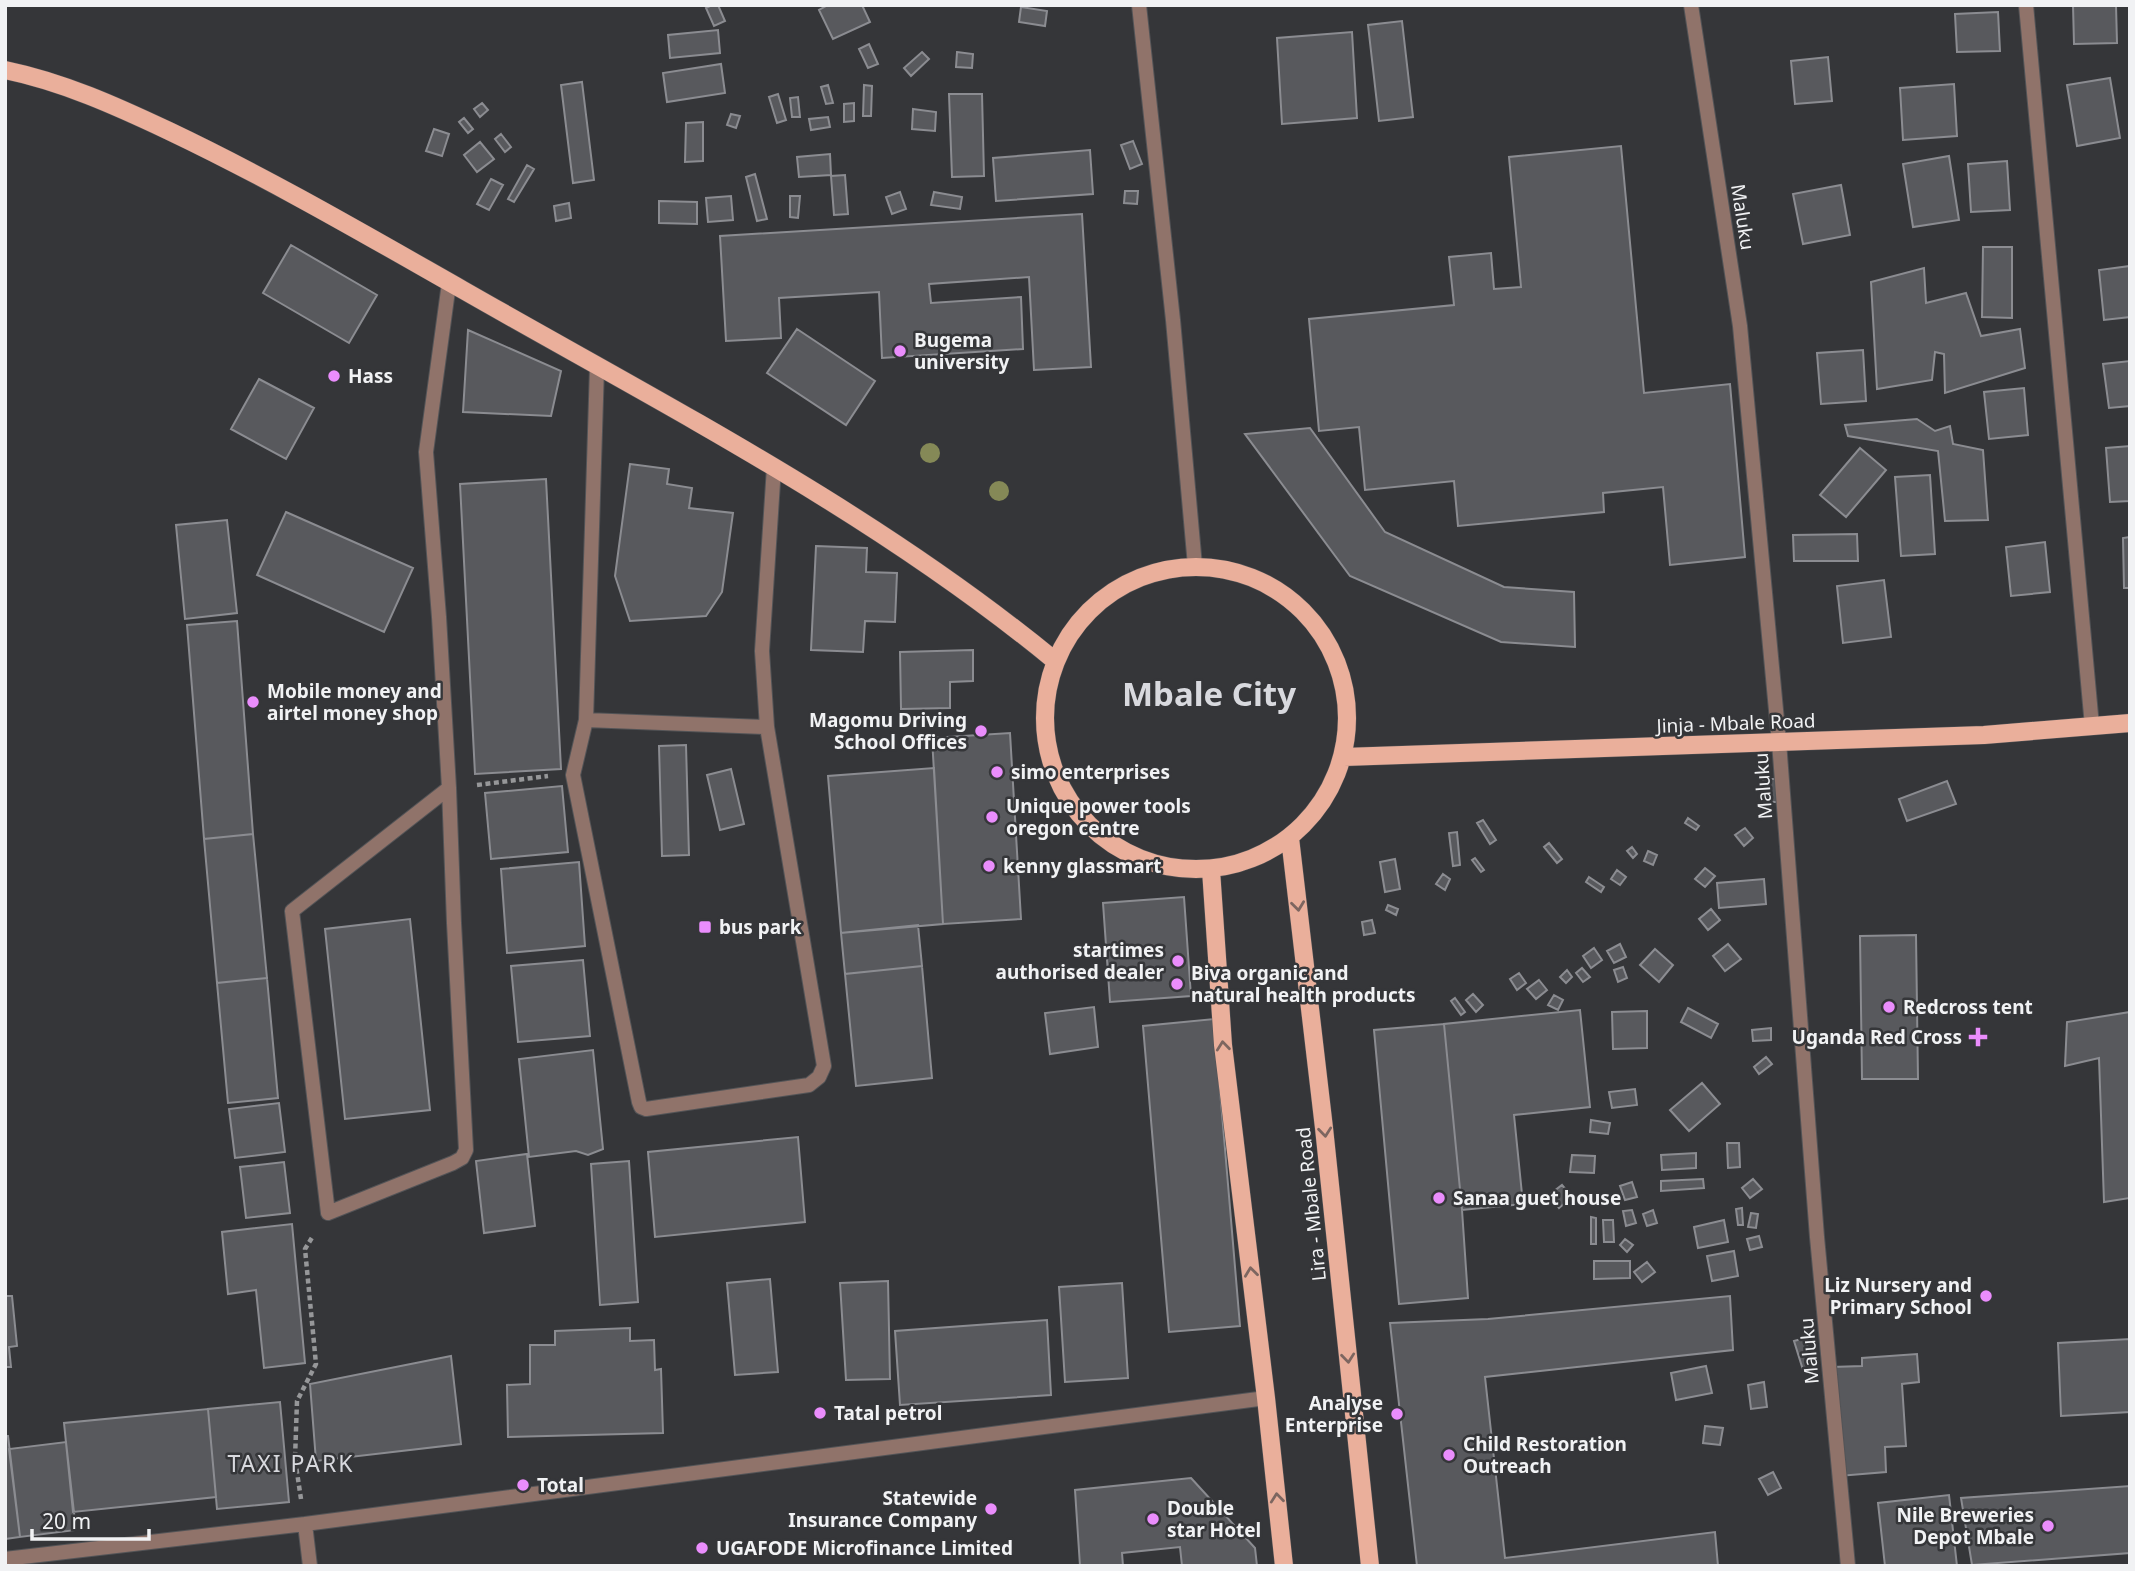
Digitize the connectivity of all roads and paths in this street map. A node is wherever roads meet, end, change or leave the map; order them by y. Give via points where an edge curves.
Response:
1 (1139, 5) edge
2 (1690, 5) edge
3 (2026, 5) edge
4 (5, 70) edge
5 (449, 283) junction
6 (597, 367) junction
7 (774, 467) junction
8 (1195, 566) junction
9 (1054, 660) junction
10 (586, 720) junction
11 (2130, 723) edge
12 (2092, 726) junction
13 (767, 727) junction
14 (1779, 742) junction
15 (1343, 757) junction
16 (573, 775) junction
17 (449, 788) junction
18 (1290, 838) junction
19 (1211, 870) junction
20 (328, 1213) junction
21 (1266, 1398) junction
22 (305, 1524) junction
23 (5, 1559) edge
24 (310, 1566) edge
25 (1284, 1566) edge
26 (1370, 1566) edge
27 (1848, 1566) edge

1 - 8 street
2 - 14 street, Maluku via 1740,326
3 - 12 street
4 - 5 main road via 104,100 243,166
5 - 6 main road
5 - 17 street via 426,452
6 - 7 main road
6 - 10 street
7 - 9 main road via 965,591
7 - 13 street via 762,651
8 - 9 main road via 1147,574 1100,599
8 - 15 main road via 1238,571 1273,586 1314,620 1340,665 1349,704
9 - 19 main road via 1045,695 1046,748 1059,788 1090,830 1135,858
10 - 13 street
10 - 16 street
11 - 12 main road, Jinja - Mbale Road
12 - 14 main road, Jinja - Mbale Road
13 - 16 street via 824,1066 809,1085 641,1107
14 - 15 main road, Jinja - Mbale Road
14 - 27 street, Maluku
15 - 18 main road via 1326,798
16 - 17 path
17 - 20 street via 292,911
17 - 20 street via 466,1150 453,1164
18 - 19 main road
18 -> 26 main road, Lira - Mbale Road
21 -> 19 main road via 1223,1045
20 - 22 path via 305,1249 316,1364 297,1401 295,1459
21 - 22 street
25 -> 21 main road
22 - 23 street
22 - 24 street

